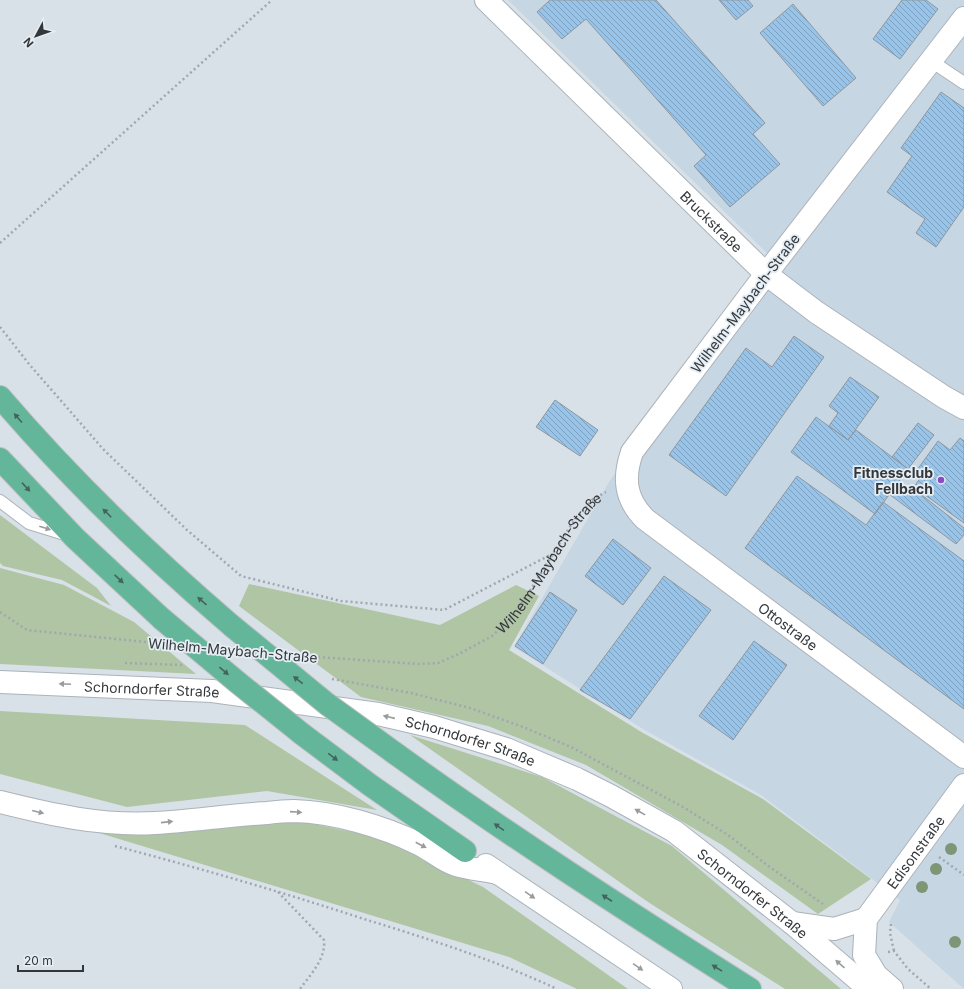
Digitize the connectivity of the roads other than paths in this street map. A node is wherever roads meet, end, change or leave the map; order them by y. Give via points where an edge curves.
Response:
1 (486, 0) edge
2 (964, 18) edge
3 (931, 61) junction
4 (964, 83) edge
5 (766, 274) junction
6 (0, 397) edge
7 (964, 408) edge
8 (0, 458) edge
9 (627, 485) joint
10 (0, 501) edge
11 (75, 538) junction
12 (0, 682) edge
13 (964, 757) edge
14 (964, 785) edge
15 (0, 802) edge
16 (465, 851) joint
17 (497, 873) junction
18 (866, 919) junction
19 (792, 923) junction
20 (671, 989) edge
21 (750, 989) edge
22 (869, 989) edge
23 (892, 989) edge

1 - 5 street, Bruckstraße
2 - 3 street, Wilhelm-Maybach-Straße
3 - 4 lane
3 - 5 street, Wilhelm-Maybach-Straße
5 - 7 street, Bruckstraße via 816,312
5 - 9 street, Wilhelm-Maybach-Straße via 632,452 628,463
21 -> 6 highway, bridge via 615,904 469,807 321,699 152,556 62,467
8 -> 11 highway
9 - 13 street, Ottostraße via 632,503 645,519
10 -> 11 lane via 29,523
11 -> 16 highway, bridge via 162,618 302,734
19 -> 12 street, Schorndorfer Straße via 674,831 577,779 506,749 471,738 378,714 212,691
14 - 18 street, Edisonstraße
15 -> 17 street via 81,820 117,823 155,823 294,811 329,815 392,832 419,844 454,865
16 - 17 street
17 -> 20 street
18 - 19 street via 834,929
18 - 23 street via 864,955 876,975
22 -> 19 street, Schorndorfer Straße

